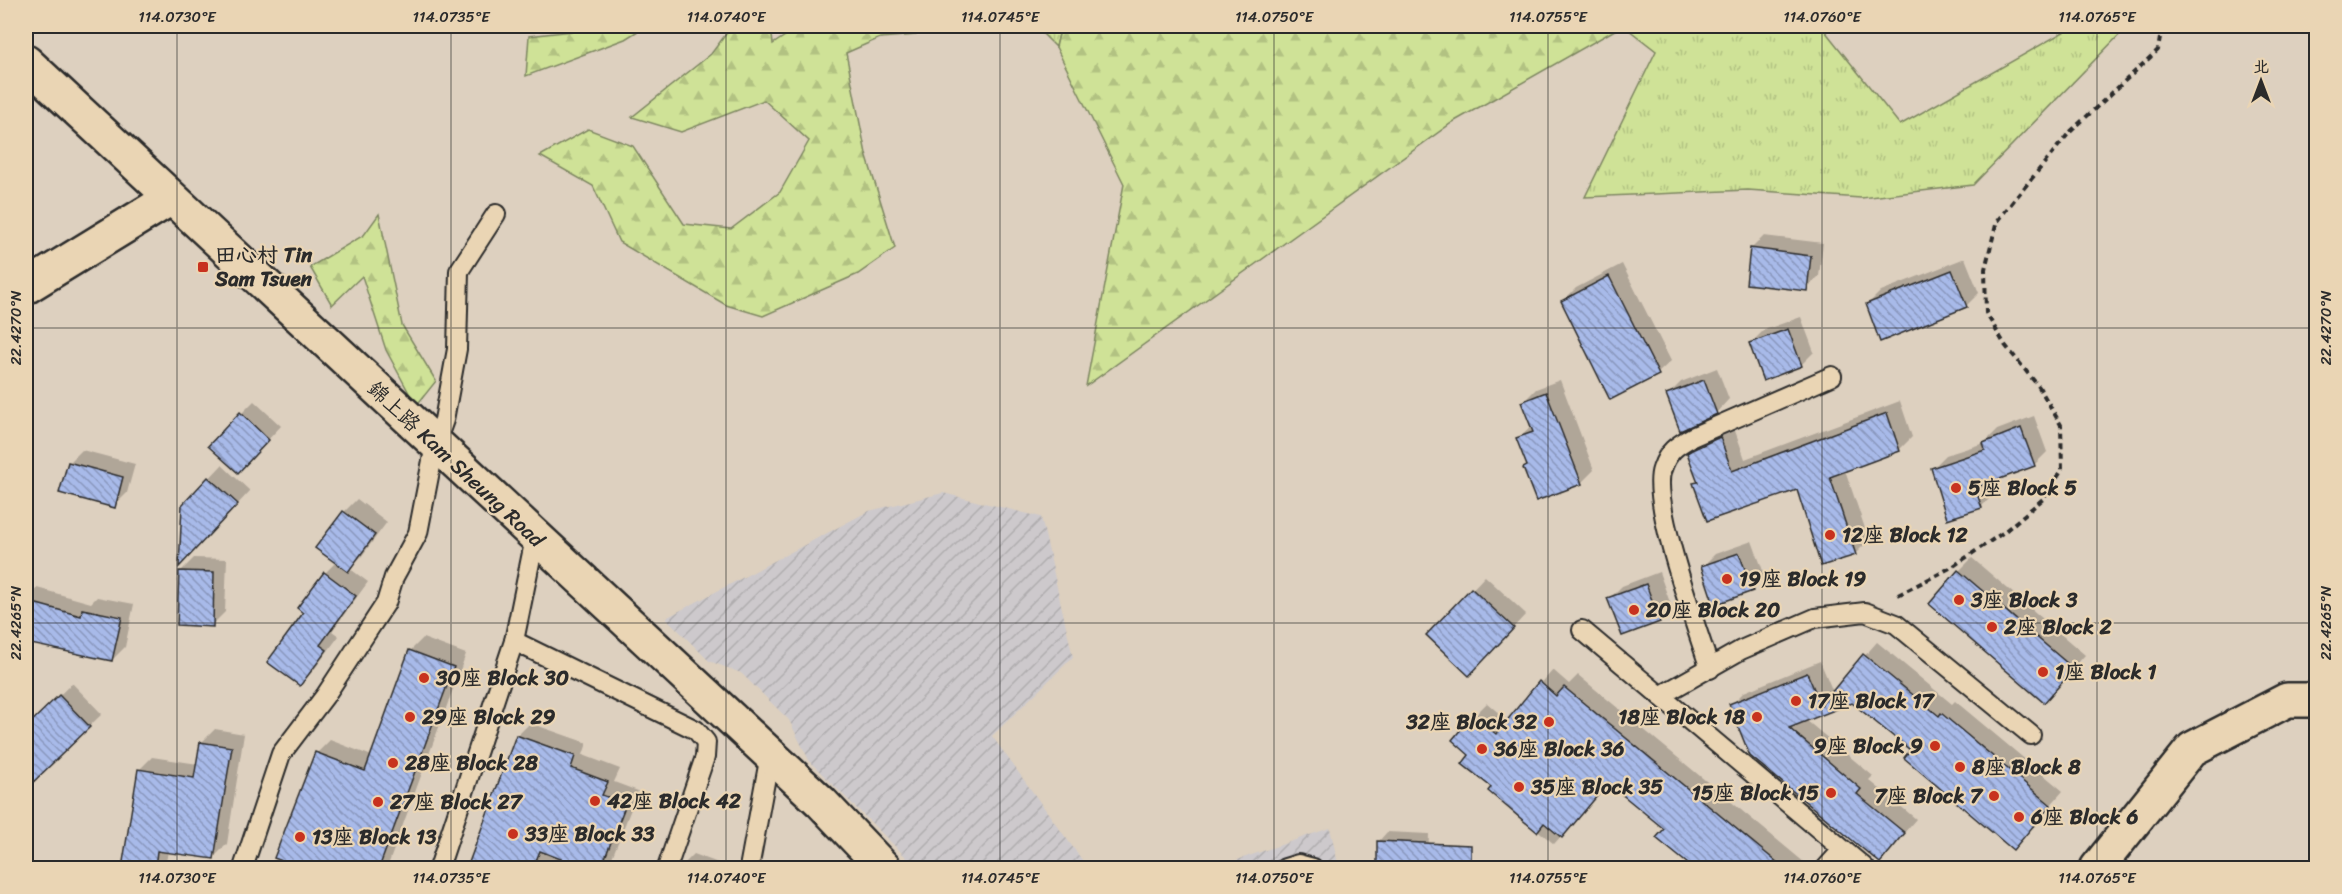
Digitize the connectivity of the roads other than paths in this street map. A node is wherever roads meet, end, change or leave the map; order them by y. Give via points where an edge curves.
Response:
1 (26, 62) edge
2 (171, 198) junction
3 (496, 214) dead end
4 (26, 288) edge
5 (1832, 376) dead end
6 (435, 445) junction
7 (535, 538) junction
8 (1582, 630) dead end
9 (514, 641) junction
10 (1710, 669) junction
11 (1660, 696) junction
12 (2316, 700) edge
13 (2031, 735) dead end
14 (770, 755) junction
15 (1842, 850) junction
16 (243, 868) edge
17 (439, 868) edge
18 (667, 868) edge
19 (749, 868) edge
20 (884, 868) edge
21 (1285, 868) edge
22 (1313, 868) edge
23 (1826, 868) edge
24 (1864, 868) edge
25 (2097, 868) edge

1 - 2 main road, 錦上路 Kam Sheung Road
2 - 4 main road
2 - 6 main road, 錦上路 Kam Sheung Road
3 - 6 lane via 459,272 457,349 444,420
5 - 10 lane via 1672,448 1660,471 1660,502
6 - 7 main road, 錦上路 Kam Sheung Road
6 - 16 lane via 418,533 394,577 386,603 325,696 281,754
7 - 9 lane
7 - 14 main road, 錦上路 Kam Sheung Road
8 - 11 lane
9 - 17 lane
9 - 18 lane via 696,730 706,742 705,757
10 - 11 lane
10 - 13 lane via 1741,650 1815,618 1865,612 1896,624
11 - 15 lane
12 - 25 main road via 2287,700 2192,749
14 - 19 lane
14 - 20 main road, 錦上路 Kam Sheung Road via 822,802
15 - 23 lane
15 - 24 lane
21 - 22 lane via 1298,864

